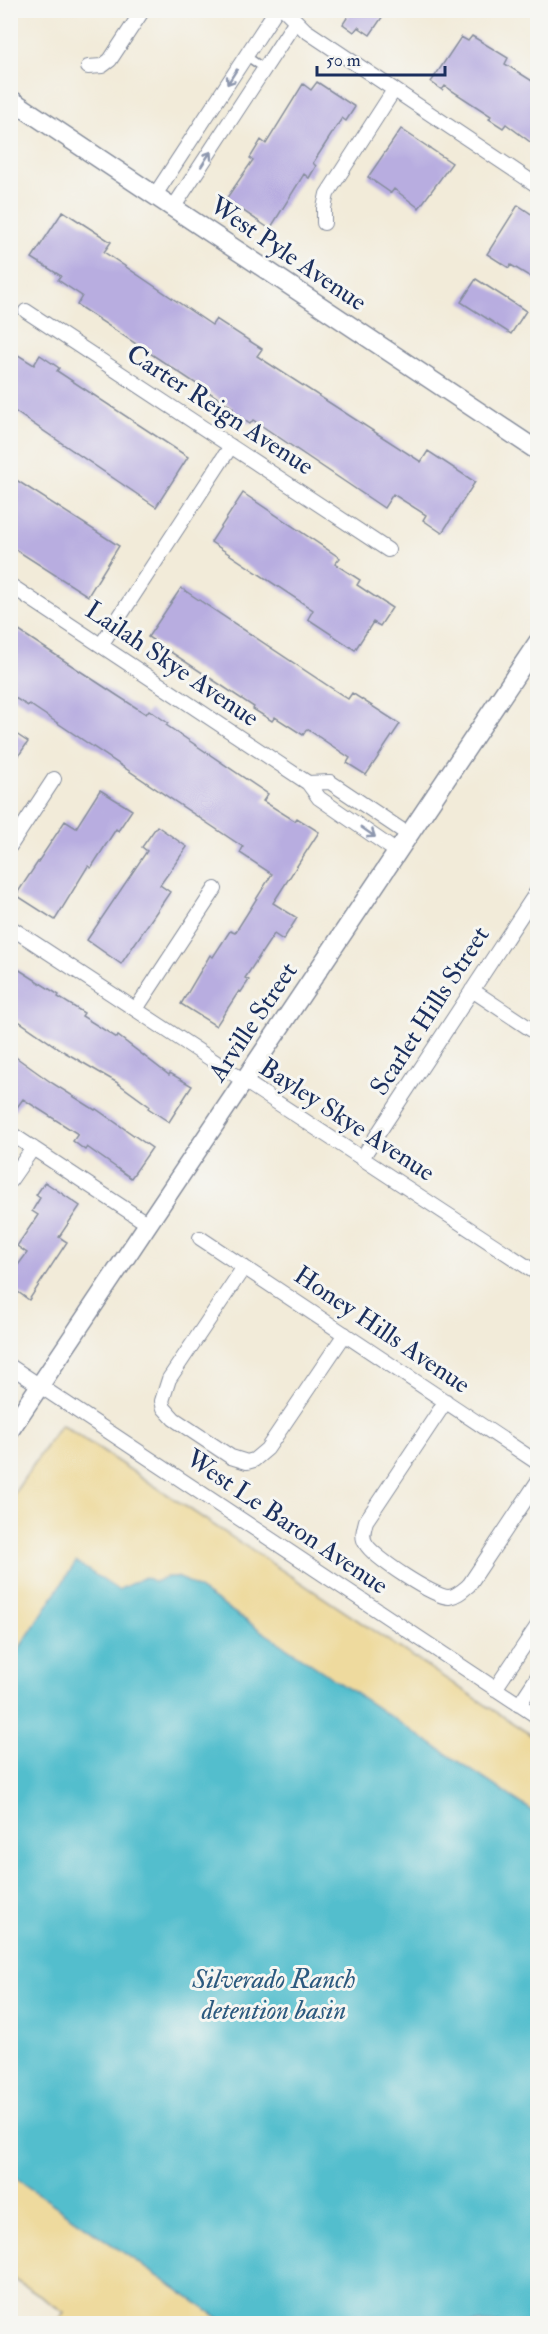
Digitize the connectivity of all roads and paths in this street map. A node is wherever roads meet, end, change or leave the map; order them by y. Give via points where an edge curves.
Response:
1 (143, 10) edge
2 (276, 10) edge
3 (285, 10) edge
4 (295, 22) junction
5 (246, 56) junction
6 (88, 67) dead end
7 (265, 69) junction
8 (394, 90) junction
9 (10, 99) edge
10 (537, 186) edge
11 (155, 195) junction
12 (174, 208) junction
13 (324, 223) dead end
14 (26, 311) dead end
15 (231, 446) junction
16 (537, 451) edge
17 (388, 549) dead end
18 (10, 585) edge
19 (537, 642) edge
20 (101, 645) junction
21 (54, 779) dead end
22 (308, 783) junction
23 (352, 797) junction
24 (341, 813) junction
25 (409, 835) junction
26 (10, 846) edge
27 (397, 852) junction
28 (215, 889) dead end
29 (537, 890) edge
30 (10, 927) edge
31 (472, 990) junction
32 (136, 1010) junction
33 (537, 1034) edge
34 (244, 1081) junction
35 (10, 1133) edge
36 (33, 1148) junction
37 (362, 1158) junction
38 (10, 1181) edge
39 (148, 1224) junction
40 (200, 1238) dead end
41 (244, 1267) junction
42 (537, 1274) edge
43 (345, 1334) junction
44 (10, 1366) edge
45 (40, 1386) junction
46 (446, 1401) junction
47 (10, 1430) edge
48 (537, 1462) edge
49 (537, 1481) edge
50 (537, 1625) edge
51 (537, 1676) edge
52 (495, 1689) junction
53 (519, 1705) junction
54 (537, 1717) edge

1 - 6 street via 110,60 102,66
2 - 5 street
3 - 4 street
4 - 7 street
4 - 8 street
5 - 7 lane
5 -> 11 street
12 -> 7 street
8 - 10 street
8 - 13 street via 327,194
9 - 11 street, West Pyle Avenue
11 - 12 street, West Pyle Avenue
12 - 16 street, West Pyle Avenue
14 - 15 street, Carter Reign Avenue
15 - 17 street, Carter Reign Avenue
15 - 20 street
18 - 20 street, Lailah Skye Avenue
19 - 25 street, Arville Street
20 - 22 street, Lailah Skye Avenue
21 - 26 street
22 - 23 street, Lailah Skye Avenue via 330,782
22 - 24 street, Lailah Skye Avenue via 319,798
23 - 24 lane
23 - 25 street, Lailah Skye Avenue
24 -> 27 street, Lailah Skye Avenue
25 - 27 street, Arville Street
27 - 34 street, Arville Street
28 - 32 street
29 - 31 street, Scarlet Hills Street
30 - 32 street, Bayley Skye Avenue
31 - 33 street
31 - 37 street, Scarlet Hills Street
32 - 34 street, Bayley Skye Avenue
34 - 37 street, Bayley Skye Avenue
34 - 39 street, Arville Street
35 - 36 street
36 - 38 street
36 - 39 street
37 - 42 street, Bayley Skye Avenue
39 - 45 street, Arville Street
40 - 41 street, Honey Hills Avenue
41 - 43 street, Honey Hills Avenue
41 - 43 street via 168,1379 162,1401 168,1414 184,1426 239,1461 262,1455
43 - 46 street, Honey Hills Avenue
44 - 45 street, West Le Baron Avenue
45 - 47 street, Arville Street
45 - 52 street, West Le Baron Avenue
46 - 48 street, Honey Hills Avenue
46 - 49 street via 370,1514 363,1537 375,1555 432,1593 451,1596 463,1591
50 - 52 street
51 - 53 street
52 - 53 street, West Le Baron Avenue
53 - 54 street, West Le Baron Avenue

